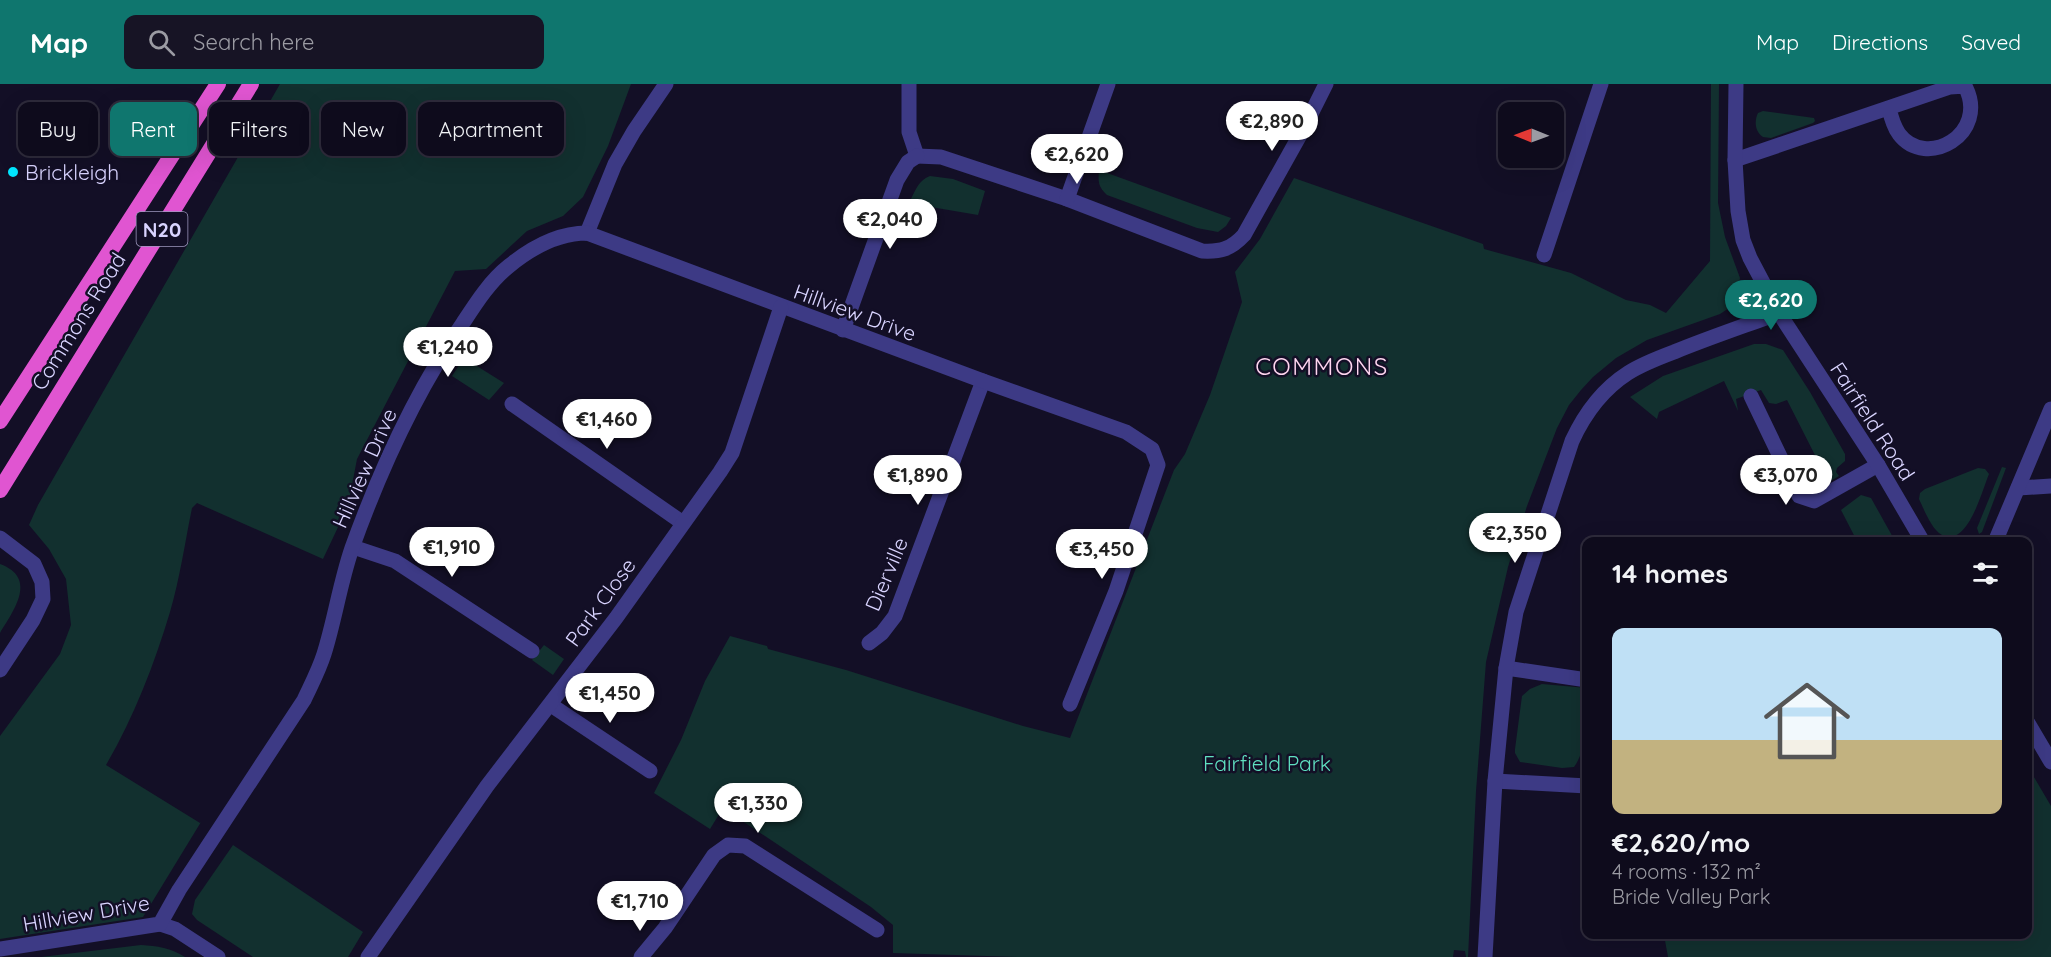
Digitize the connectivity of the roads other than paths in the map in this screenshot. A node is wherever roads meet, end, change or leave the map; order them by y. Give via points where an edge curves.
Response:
1 (218, 84) edge
2 (251, 84) edge
3 (666, 84) edge
4 (909, 84) edge
5 (1107, 84) edge
6 (1326, 84) edge
7 (1601, 84) edge
8 (1736, 84) edge
9 (1889, 108) junction
10 (917, 156) junction
11 (1735, 160) junction
12 (1067, 199) junction
13 (587, 233) junction
14 (1544, 255) dead end
15 (781, 307) junction
16 (1779, 313) junction
17 (843, 330) junction
18 (982, 381) junction
19 (1751, 396) dead end
20 (512, 404) dead end
21 (2051, 409) edge
22 (0, 422) edge
23 (1878, 465) junction
24 (2051, 486) edge
25 (2018, 488) junction
26 (0, 490) edge
27 (683, 524) junction
28 (1920, 537) edge
29 (1997, 537) edge
30 (0, 538) edge
31 (353, 547) junction
32 (869, 643) dead end
33 (532, 651) dead end
34 (1506, 668) junction
35 (0, 670) edge
36 (1582, 679) edge
37 (1070, 704) dead end
38 (551, 705) junction
39 (2032, 730) edge
40 (2051, 762) edge
41 (650, 771) dead end
42 (1495, 780) junction
43 (1582, 786) edge
44 (160, 924) junction
45 (877, 930) dead end
46 (0, 949) edge
47 (218, 957) edge
48 (368, 957) edge
49 (641, 957) edge
50 (1485, 957) edge

1 - 22 highway, Commons Road / N20
2 - 26 highway, Commons Road / N20
3 - 13 street via 615,164
4 - 10 street via 909,132
5 - 12 street
6 - 12 street via 1244,235 1234,246 1202,251
7 - 14 street
8 - 11 street, Fairfield Road
9 - 9 street via 1950,87 1965,86 1970,96 1971,117 1960,135 1946,144 1918,148 1900,135
9 - 11 street
10 - 12 street via 941,157
10 - 17 street via 908,162 897,180
11 - 16 street, Fairfield Road via 1743,240
13 - 15 street, Hillview Drive
13 - 31 street, Hillview Drive via 554,238 531,250 507,267 484,292 449,343 402,429
15 - 17 street, Hillview Drive
15 - 27 street, Park Close via 732,453
16 - 23 street, Fairfield Road
16 - 34 street via 1646,363 1606,392 1582,421 1516,612
17 - 18 street, Hillview Drive
18 - 32 street, Dierville via 894,616
18 - 37 street, Hillview Drive via 1126,432 1152,448 1158,465 1116,591
19 - 23 street via 1799,496 1814,501
20 - 27 street
21 - 25 street
23 - 28 street, Fairfield Road
24 - 25 street
25 - 29 street
27 - 38 street, Park Close
30 - 35 street via 34,564 42,582 42,599 33,620
31 - 33 street via 395,561
31 - 44 street, Hillview Drive via 325,651 304,700
34 - 36 street
34 - 42 street
38 - 41 street
38 - 48 street, Park Close via 487,786
39 - 40 street
42 - 43 street
42 - 50 street
44 - 46 street, Hillview Drive
44 - 47 street via 175,929
45 - 49 street via 746,846 728,845 714,855

